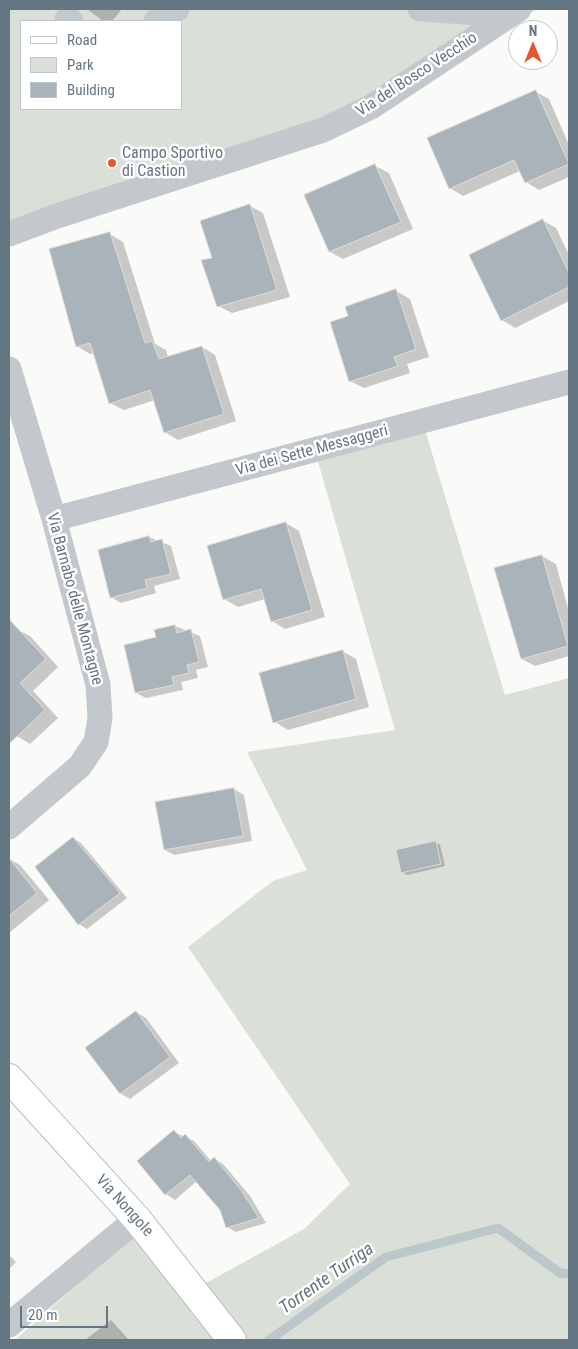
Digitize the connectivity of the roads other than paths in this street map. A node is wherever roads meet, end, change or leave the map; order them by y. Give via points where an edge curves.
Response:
1 (177, 9) edge
2 (420, 9) edge
3 (514, 12) edge
4 (158, 20) edge
5 (9, 234) edge
6 (9, 369) edge
7 (569, 382) edge
8 (54, 520) junction
9 (9, 827) edge
10 (9, 1078) edge
11 (137, 1219) junction
12 (9, 1325) edge
13 (232, 1340) edge

1 - 4 street
2 - 3 street, Via del Bosco Vecchio
3 - 5 street, Via del Bosco Vecchio via 371,107 323,130
6 - 8 street, Via Barnabo delle Montagne
7 - 8 street, Via dei Sette Messaggeri
8 - 9 street, Via Barnabo delle Montagne via 98,685 99,731 96,742 80,766
10 - 11 street, Via Nongole
11 - 12 street
11 - 13 street, Via Nongole

